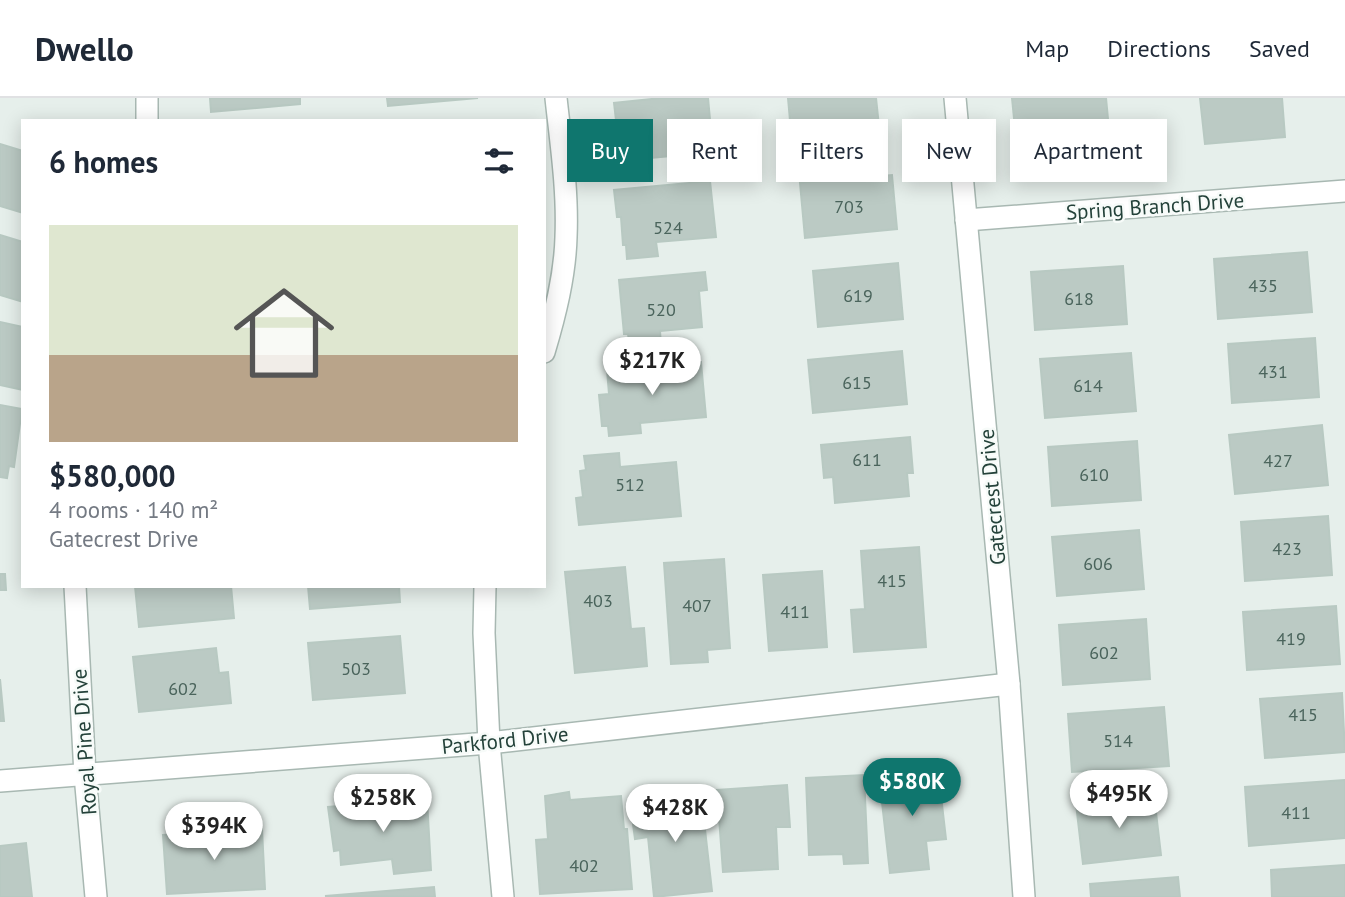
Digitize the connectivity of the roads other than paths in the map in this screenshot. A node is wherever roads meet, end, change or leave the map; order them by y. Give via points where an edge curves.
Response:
1 (147, 98) edge
2 (556, 98) edge
3 (955, 98) edge
4 (147, 119) edge
5 (1345, 191) edge
6 (966, 220) junction
7 (546, 344) edge
8 (75, 588) edge
9 (485, 588) edge
10 (1009, 684) junction
11 (489, 743) junction
12 (85, 775) junction
13 (0, 781) edge
14 (96, 897) edge
15 (503, 897) edge
16 (1024, 897) edge

1 - 4 street
2 - 7 street via 566,238 562,282
3 - 6 street, Gatecrest Drive
5 - 6 street, Spring Branch Drive
6 - 10 street, Gatecrest Drive
8 - 12 street, Royal Pine Drive
9 - 11 street
10 - 11 street, Parkford Drive
10 - 16 street, Gatecrest Drive
11 - 12 street, Parkford Drive
11 - 15 street
12 - 13 street, Parkford Drive
12 - 14 street, Royal Pine Drive

